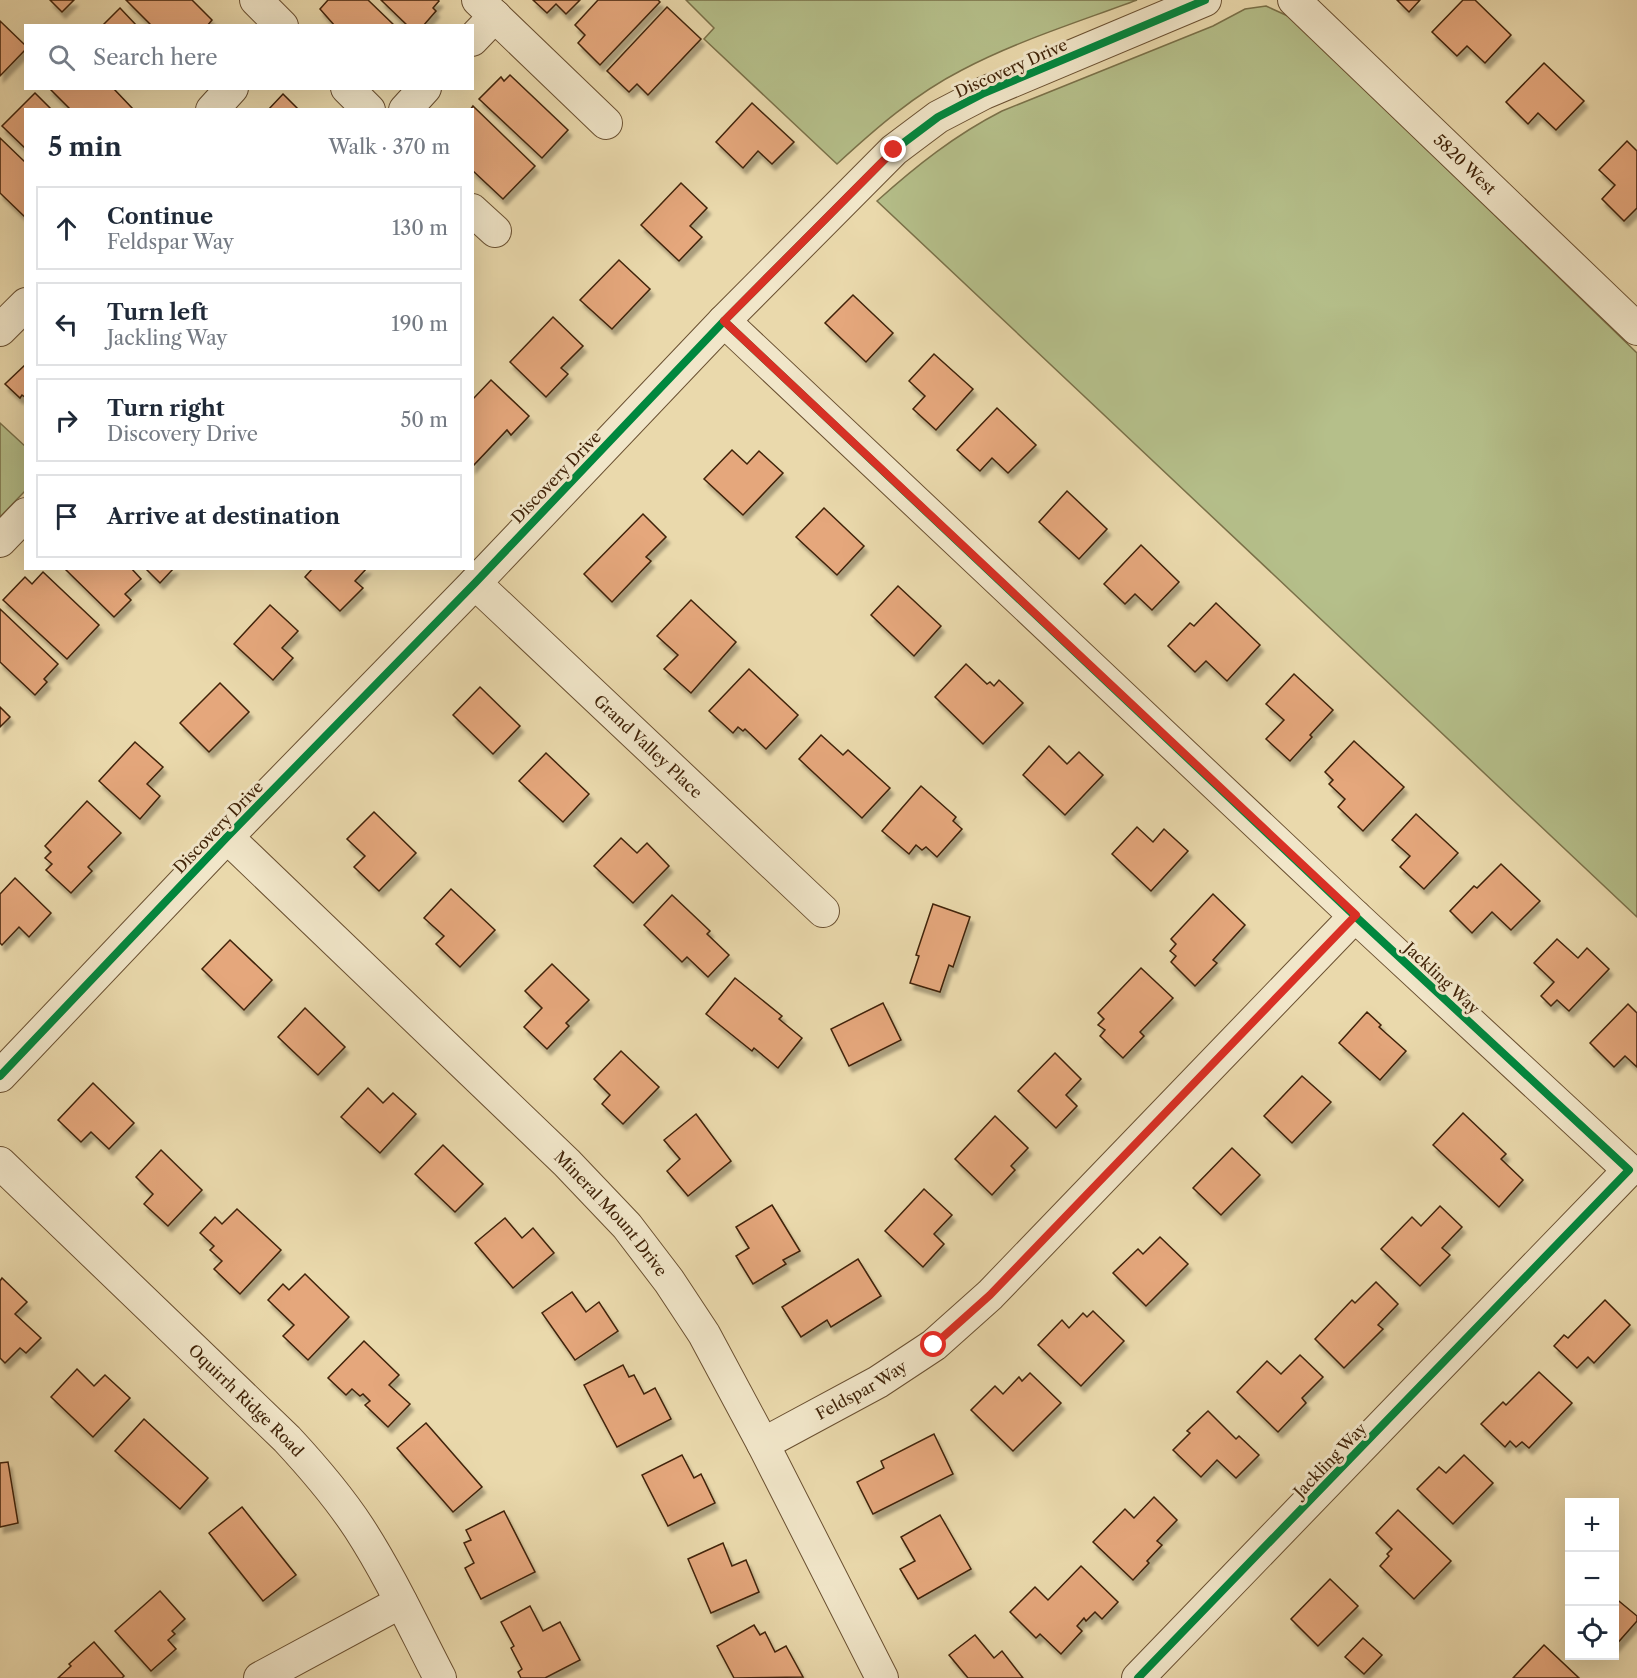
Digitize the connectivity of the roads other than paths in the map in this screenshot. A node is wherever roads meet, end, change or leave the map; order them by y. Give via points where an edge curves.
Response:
1 (256, 0) edge
2 (1205, 0) edge
3 (1294, 0) edge
4 (487, 8) edge
5 (280, 24) edge
6 (474, 36) edge
7 (230, 90) edge
8 (349, 90) edge
9 (423, 90) edge
10 (214, 108) edge
11 (367, 108) edge
12 (407, 108) edge
13 (606, 123) dead end
14 (474, 212) edge
15 (495, 231) dead end
16 (24, 306) edge
17 (724, 321) junction
18 (1637, 328) edge
19 (0, 330) edge
20 (24, 516) edge
21 (0, 541) edge
22 (475, 583) junction
23 (227, 837) junction
24 (823, 911) dead end
25 (1356, 915) junction
26 (0, 1076) edge
27 (0, 1163) edge
28 (763, 1444) junction
29 (401, 1602) junction
30 (260, 1678) edge
31 (440, 1678) edge
32 (882, 1678) edge
33 (1138, 1678) edge

1 - 5 street
2 - 17 street, Discovery Drive via 984,93 938,117 894,150
3 - 18 street, 5820 West
4 - 6 street
4 - 13 street
7 - 10 street
8 - 11 street
9 - 12 street
14 - 15 street
16 - 19 street
17 - 22 street, Discovery Drive
17 - 25 street, Jackling Way
20 - 21 street
22 - 23 street, Discovery Drive
22 - 24 street, Grand Valley Place
23 - 26 street, Discovery Drive
23 - 28 street, Mineral Mount Drive via 567,1163 627,1226 704,1334
25 - 28 street, Feldspar Way via 982,1302 934,1345 878,1382
25 - 33 street, Jackling Way via 1629,1170
27 - 29 street, Oquirrh Ridge Road via 305,1458 359,1527
28 - 32 street, Mineral Mount Drive
29 - 30 street
29 - 31 street, Oquirrh Ridge Road

